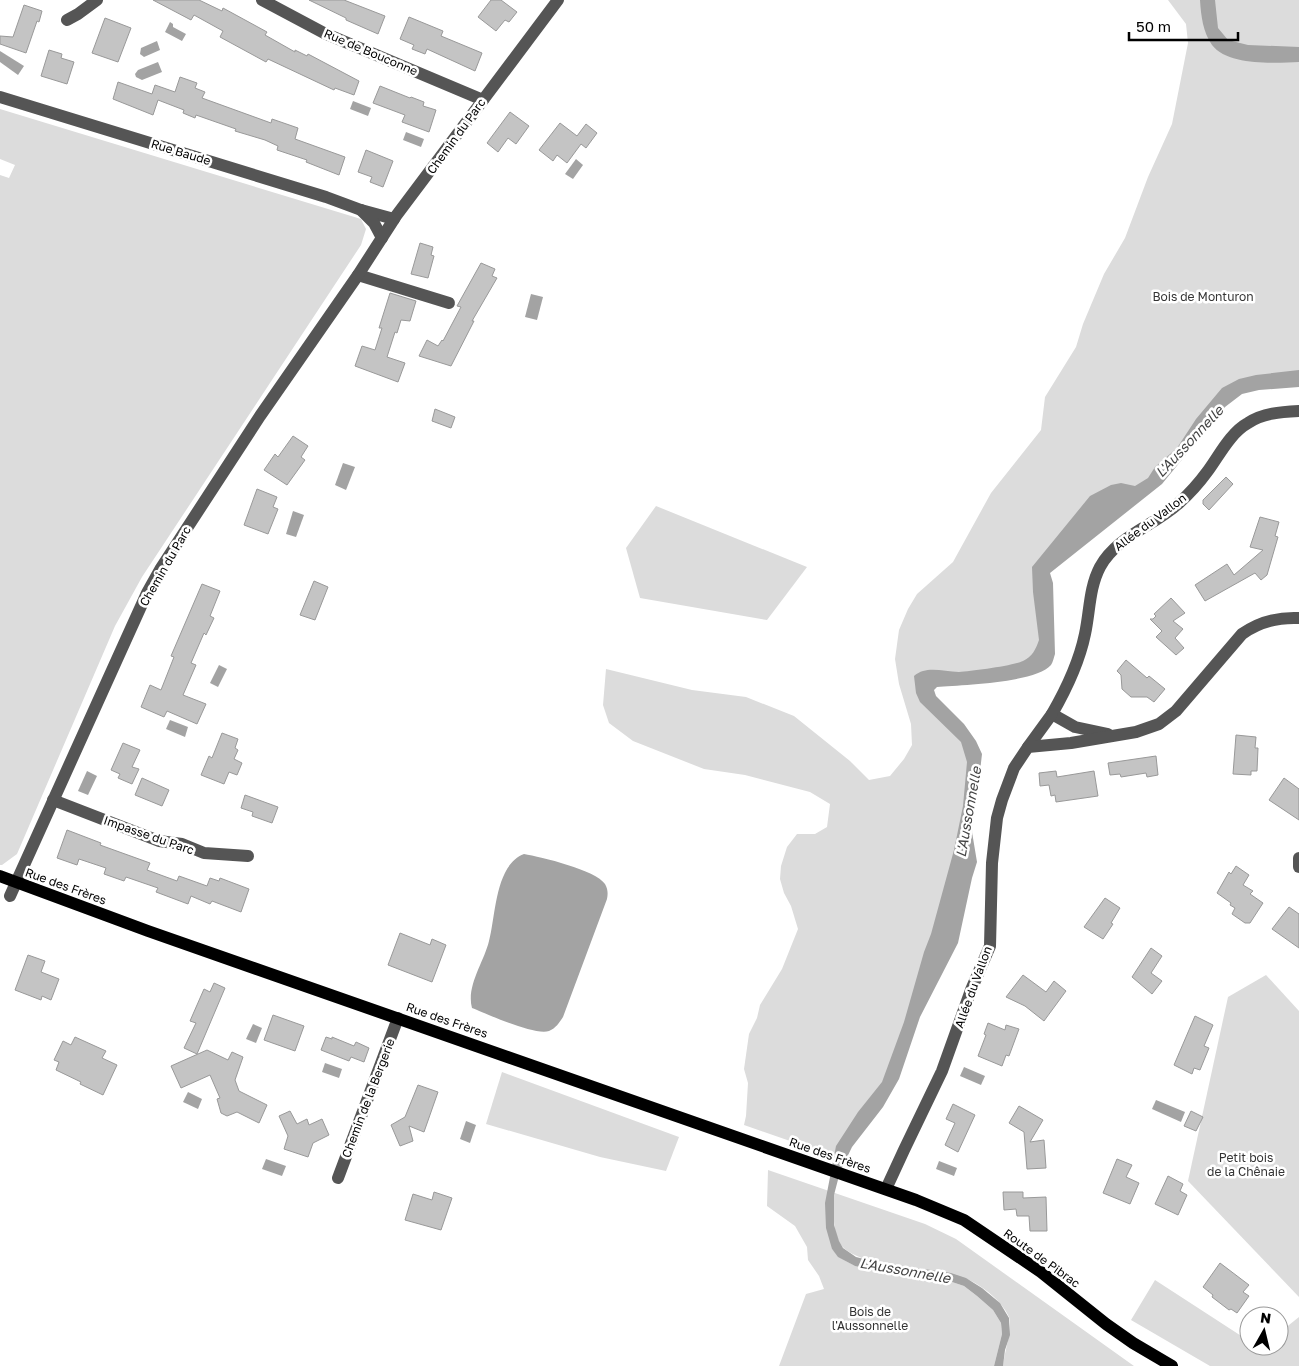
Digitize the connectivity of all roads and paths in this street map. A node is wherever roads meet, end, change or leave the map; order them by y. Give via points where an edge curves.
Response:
1 (97, 0) edge
2 (262, 0) edge
3 (558, 0) edge
4 (67, 20) dead end
5 (0, 97) edge
6 (483, 100) junction
7 (361, 210) junction
8 (394, 219) junction
9 (382, 238) junction
10 (358, 275) junction
11 (449, 303) dead end
12 (1299, 411) edge
13 (1299, 618) edge
14 (1052, 714) junction
15 (1115, 735) junction
16 (1028, 747) junction
17 (53, 800) junction
18 (248, 856) dead end
19 (1299, 858) edge
20 (1299, 867) edge
21 (0, 876) edge
22 (16, 882) junction
23 (10, 896) dead end
24 (398, 1018) junction
25 (338, 1178) dead end
26 (886, 1189) junction
27 (1172, 1366) edge

1 - 4 street
2 - 6 street, Rue de Bouconne via 324,33
3 - 6 street, Chemin du Parc
5 - 7 street, Rue Baude
6 - 8 street, Chemin du Parc
7 - 8 street, Rue Baude
7 - 9 street
8 - 9 street, Chemin du Parc
9 - 10 street, Chemin du Parc
10 - 11 street
10 - 17 street, Chemin du Parc via 260,416 161,568
12 - 14 street, Allée du Vallon via 1266,415 1248,422 1178,503 1113,550 1100,566 1093,583 1085,634 1073,675
13 - 15 street via 1272,620 1249,629 1168,718 1148,729
14 - 15 street via 1075,727
14 - 16 street, Allée du Vallon
15 - 16 street
16 - 26 street, Allée du Vallon via 1014,768 997,818 992,863 990,946 942,1071
17 - 18 street, Impasse du Parc via 159,841 182,844 204,853
17 - 22 street, Chemin du Parc
19 - 20 street
21 - 22 main road, Rue des Frères
22 - 23 street, Chemin du Parc
22 - 24 main road, Rue des Frères
24 - 25 street, Chemin de la Bergerie
24 - 26 main road, Rue des Frères
26 - 27 main road, Route de Pibrac via 964,1220 1041,1272 1133,1343

